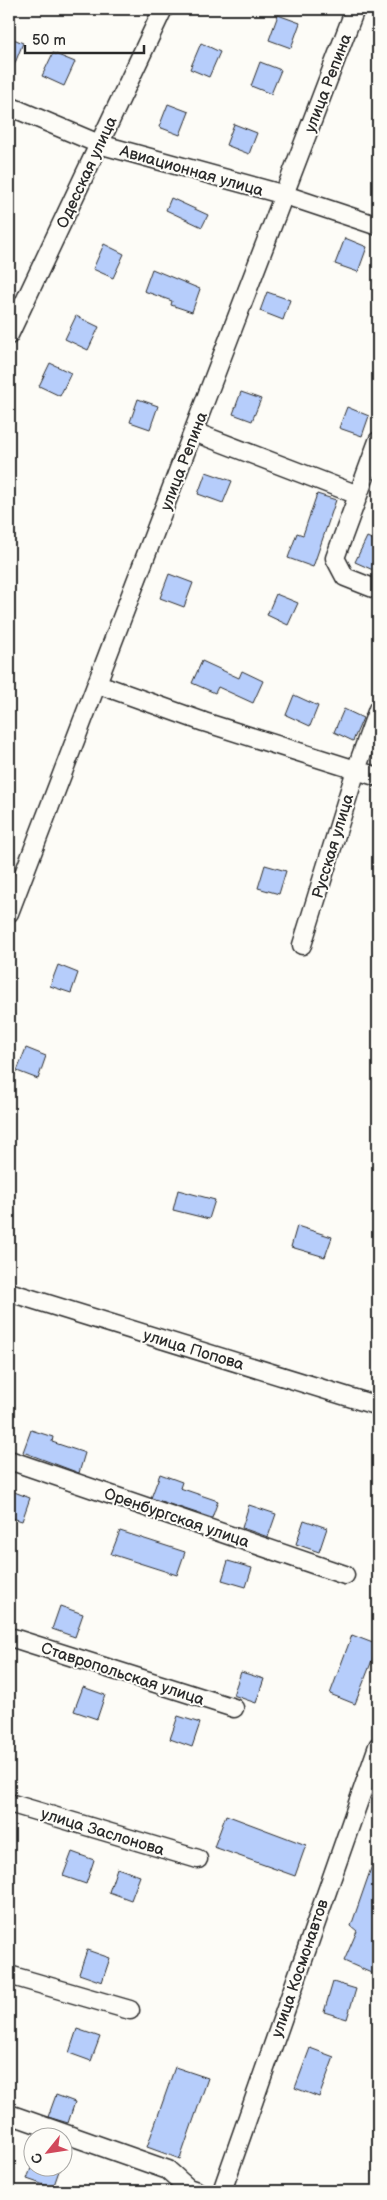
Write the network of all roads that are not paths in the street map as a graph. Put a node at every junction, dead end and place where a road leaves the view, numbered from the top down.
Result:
1 (163, 9) edge
2 (355, 9) edge
3 (9, 106) edge
4 (100, 144) junction
5 (285, 195) junction
6 (378, 226) edge
7 (9, 335) edge
8 (194, 432) junction
9 (378, 441) edge
10 (358, 495) junction
11 (378, 590) edge
12 (98, 684) junction
13 (378, 709) edge
14 (356, 770) junction
15 (378, 777) edge
16 (9, 913) edge
17 (302, 945) dead end
18 (9, 1292) edge
19 (378, 1406) edge
20 (9, 1460) edge
21 (345, 1575) dead end
22 (13, 1638) dead end
23 (234, 1708) dead end
24 (378, 1746) edge
25 (9, 1803) edge
26 (198, 1859) dead end
27 (9, 1975) edge
28 (130, 2010) dead end
29 (9, 2114) edge
30 (197, 2191) edge
31 (222, 2191) edge

1 - 4 street, Одесская улица
2 - 5 street, улица Репина
3 - 4 street, Авиационная улица
4 - 5 street, Авиационная улица
4 - 7 street, Одесская улица
5 - 6 street, Авиационная улица
5 - 8 street, улица Репина
8 - 10 street
8 - 12 street, улица Репина
9 - 10 street
10 - 11 street
12 - 14 street
12 - 16 street, улица Репина
13 - 14 street, Русская улица
14 - 15 street
14 - 17 street, Русская улица
18 - 19 street, улица Попова
20 - 21 street, Оренбургская улица
22 - 23 street, Ставропольская улица
24 - 31 street, улица Космонавтов
25 - 26 street, улица Заслонова
27 - 28 street
29 - 30 street

